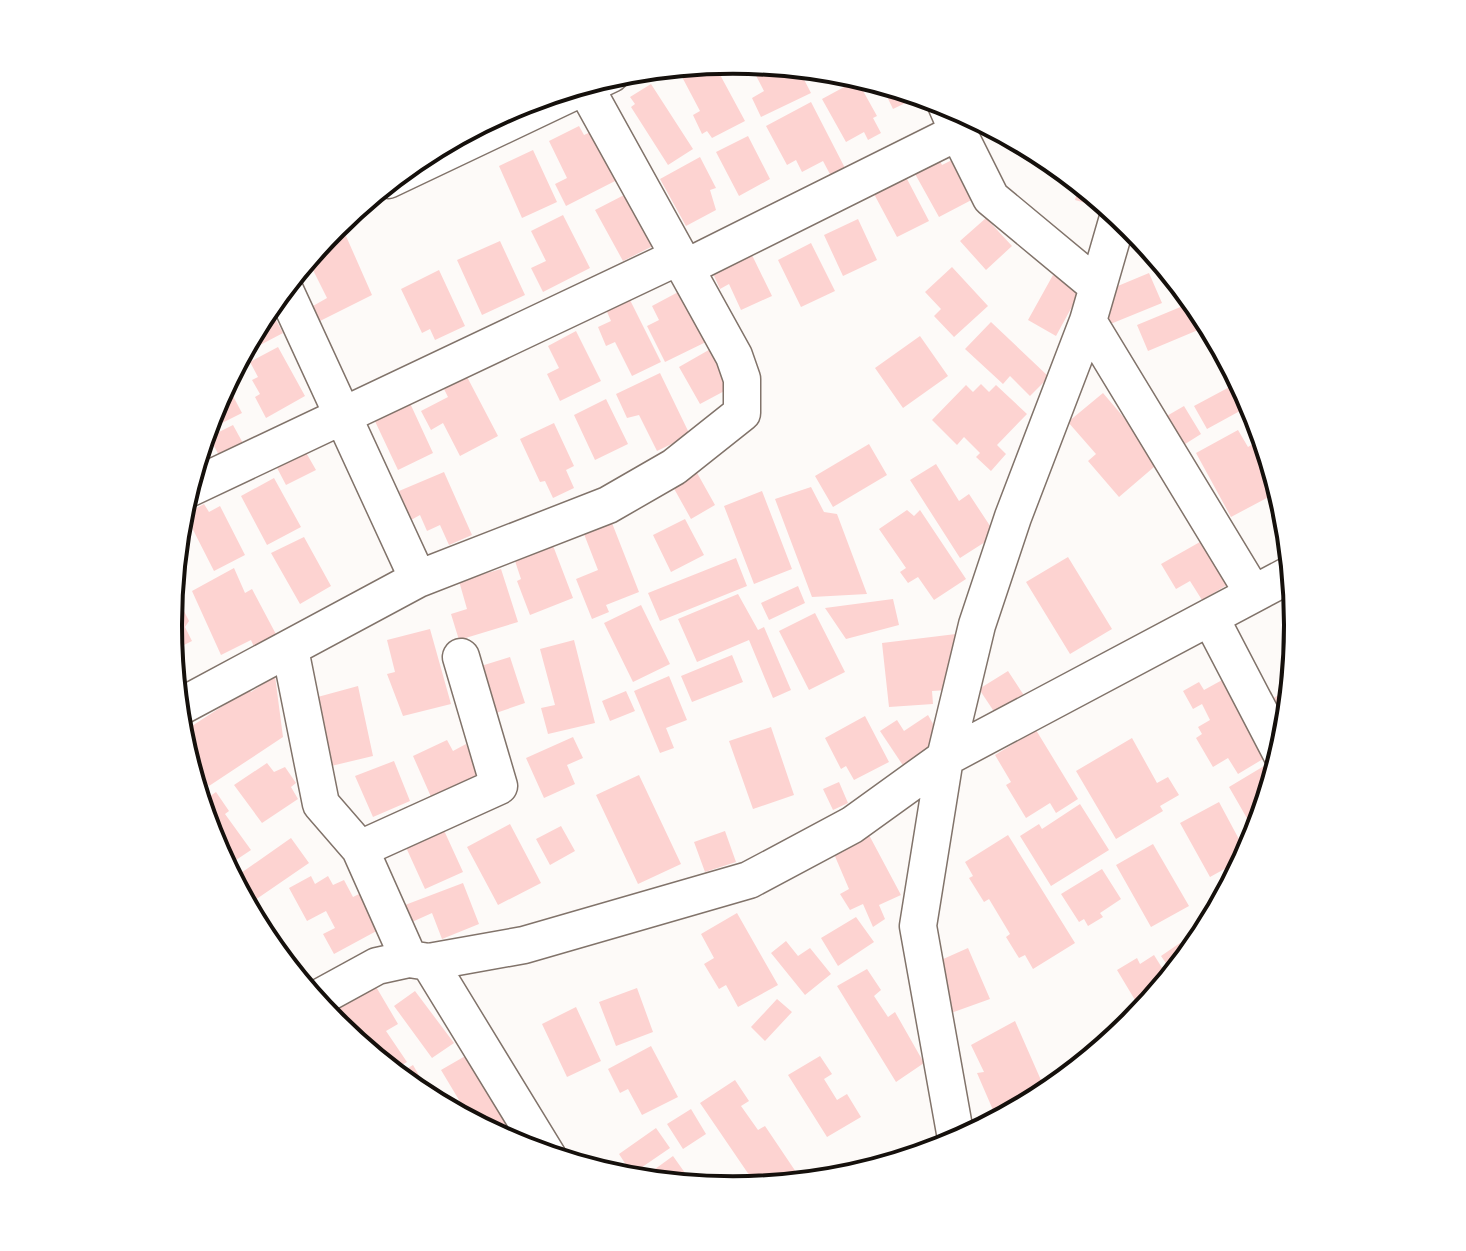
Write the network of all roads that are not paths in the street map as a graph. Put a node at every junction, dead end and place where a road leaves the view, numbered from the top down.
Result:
1 (598, 91) edge
2 (949, 118) edge
3 (952, 120) edge
4 (1115, 228) edge
5 (682, 263) junction
6 (1097, 286) junction
7 (289, 299) edge
8 (1088, 321) junction
9 (342, 416) junction
10 (200, 483) edge
11 (1282, 578) edge
12 (418, 579) junction
13 (1253, 593) junction
14 (1210, 617) junction
15 (290, 649) junction
16 (461, 657) dead end
17 (187, 703) edge
18 (1273, 738) edge
19 (945, 758) junction
20 (360, 849) junction
21 (419, 960) junction
22 (324, 995) edge
23 (955, 1130) edge
24 (537, 1141) edge

1 - 5 street
2 - 5 street
3 - 6 street
4 - 6 street
5 - 9 street
5 - 12 street
6 - 8 street
7 - 9 street
8 - 13 street
8 - 19 street
9 - 10 street
9 - 12 street
11 - 13 street
12 - 15 street
13 - 14 street
14 - 18 street
14 - 19 street
15 - 17 street
15 - 20 street
16 - 20 street
19 - 21 street
19 - 23 street
20 - 21 street
21 - 22 street
21 - 24 street

